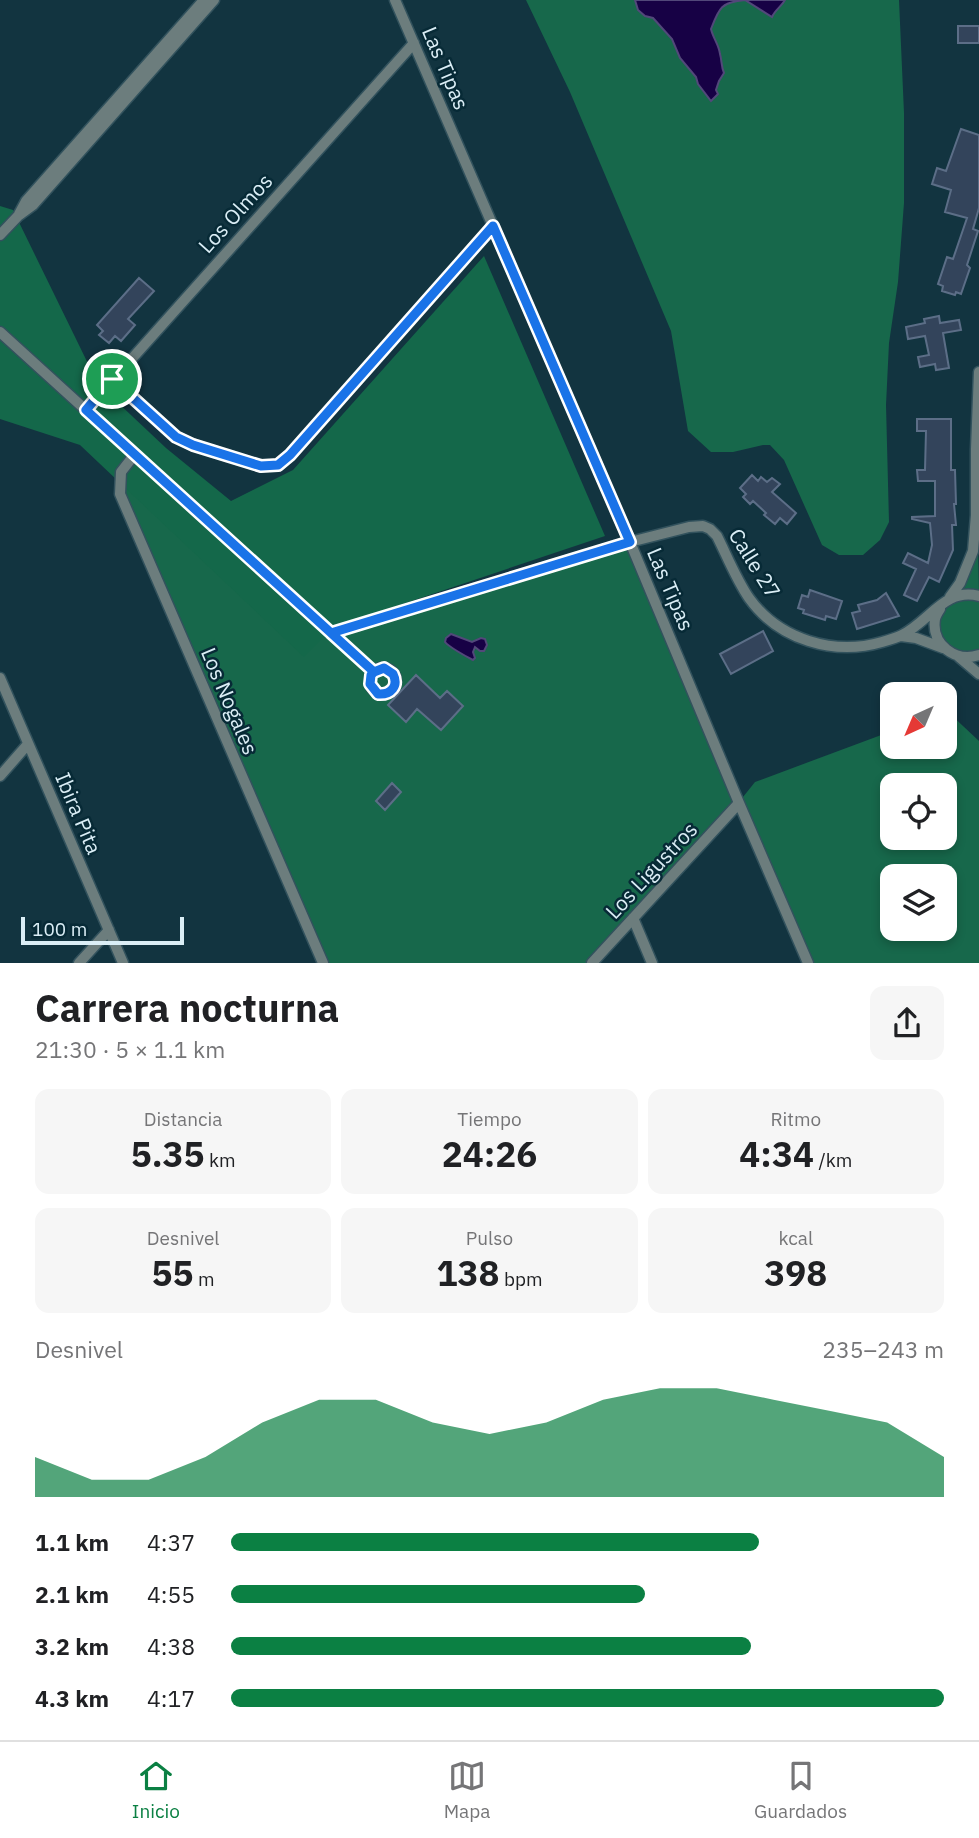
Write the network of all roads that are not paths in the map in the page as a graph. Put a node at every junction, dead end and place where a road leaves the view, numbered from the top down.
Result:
1 (204, 0) edge
2 (214, 0) edge
3 (395, 0) edge
4 (414, 43) junction
5 (18, 216) junction
6 (493, 226) junction
7 (0, 235) edge
8 (0, 332) edge
9 (979, 372) edge
10 (112, 379) junction
11 (86, 410) junction
12 (135, 454) junction
13 (976, 514) junction
14 (979, 526) edge
15 (630, 542) junction
16 (979, 596) edge
17 (945, 601) junction
18 (331, 633) junction
19 (901, 636) junction
20 (944, 648) junction
21 (979, 655) edge
22 (958, 657) junction
23 (374, 672) dead end
24 (979, 674) edge
25 (0, 678) edge
26 (28, 744) junction
27 (0, 776) edge
28 (739, 803) junction
29 (633, 918) junction
30 (109, 930) junction
31 (79, 963) edge
32 (123, 963) edge
33 (323, 963) edge
34 (592, 963) edge
35 (652, 963) edge
36 (808, 963) edge

1 - 5 street
2 - 5 street
3 - 4 street, Las Tipas
4 - 6 street, Las Tipas
4 - 10 street, Los Olmos
5 - 7 street
6 - 10 street
6 - 15 street, Las Tipas
8 - 11 street
9 - 13 street
10 - 11 street, Los Olmos
11 - 12 street
12 - 18 street
12 - 33 street, Los Nogales
13 - 14 street
13 - 17 street
15 - 18 street, Calle 27
15 - 19 street, Calle 27
15 - 28 street, Las Tipas
16 - 17 street
17 - 19 street, Calle 27
17 - 20 street
18 - 23 street
19 - 20 street
20 - 22 street
21 - 22 street
22 - 24 street
25 - 26 street, Ibira Pita
26 - 27 street
26 - 30 street, Ibira Pita
28 - 29 street, Los Ligustros
28 - 36 street, Las Tipas
29 - 34 street, Los Ligustros
29 - 35 street
30 - 31 street
30 - 32 street, Ibira Pita

